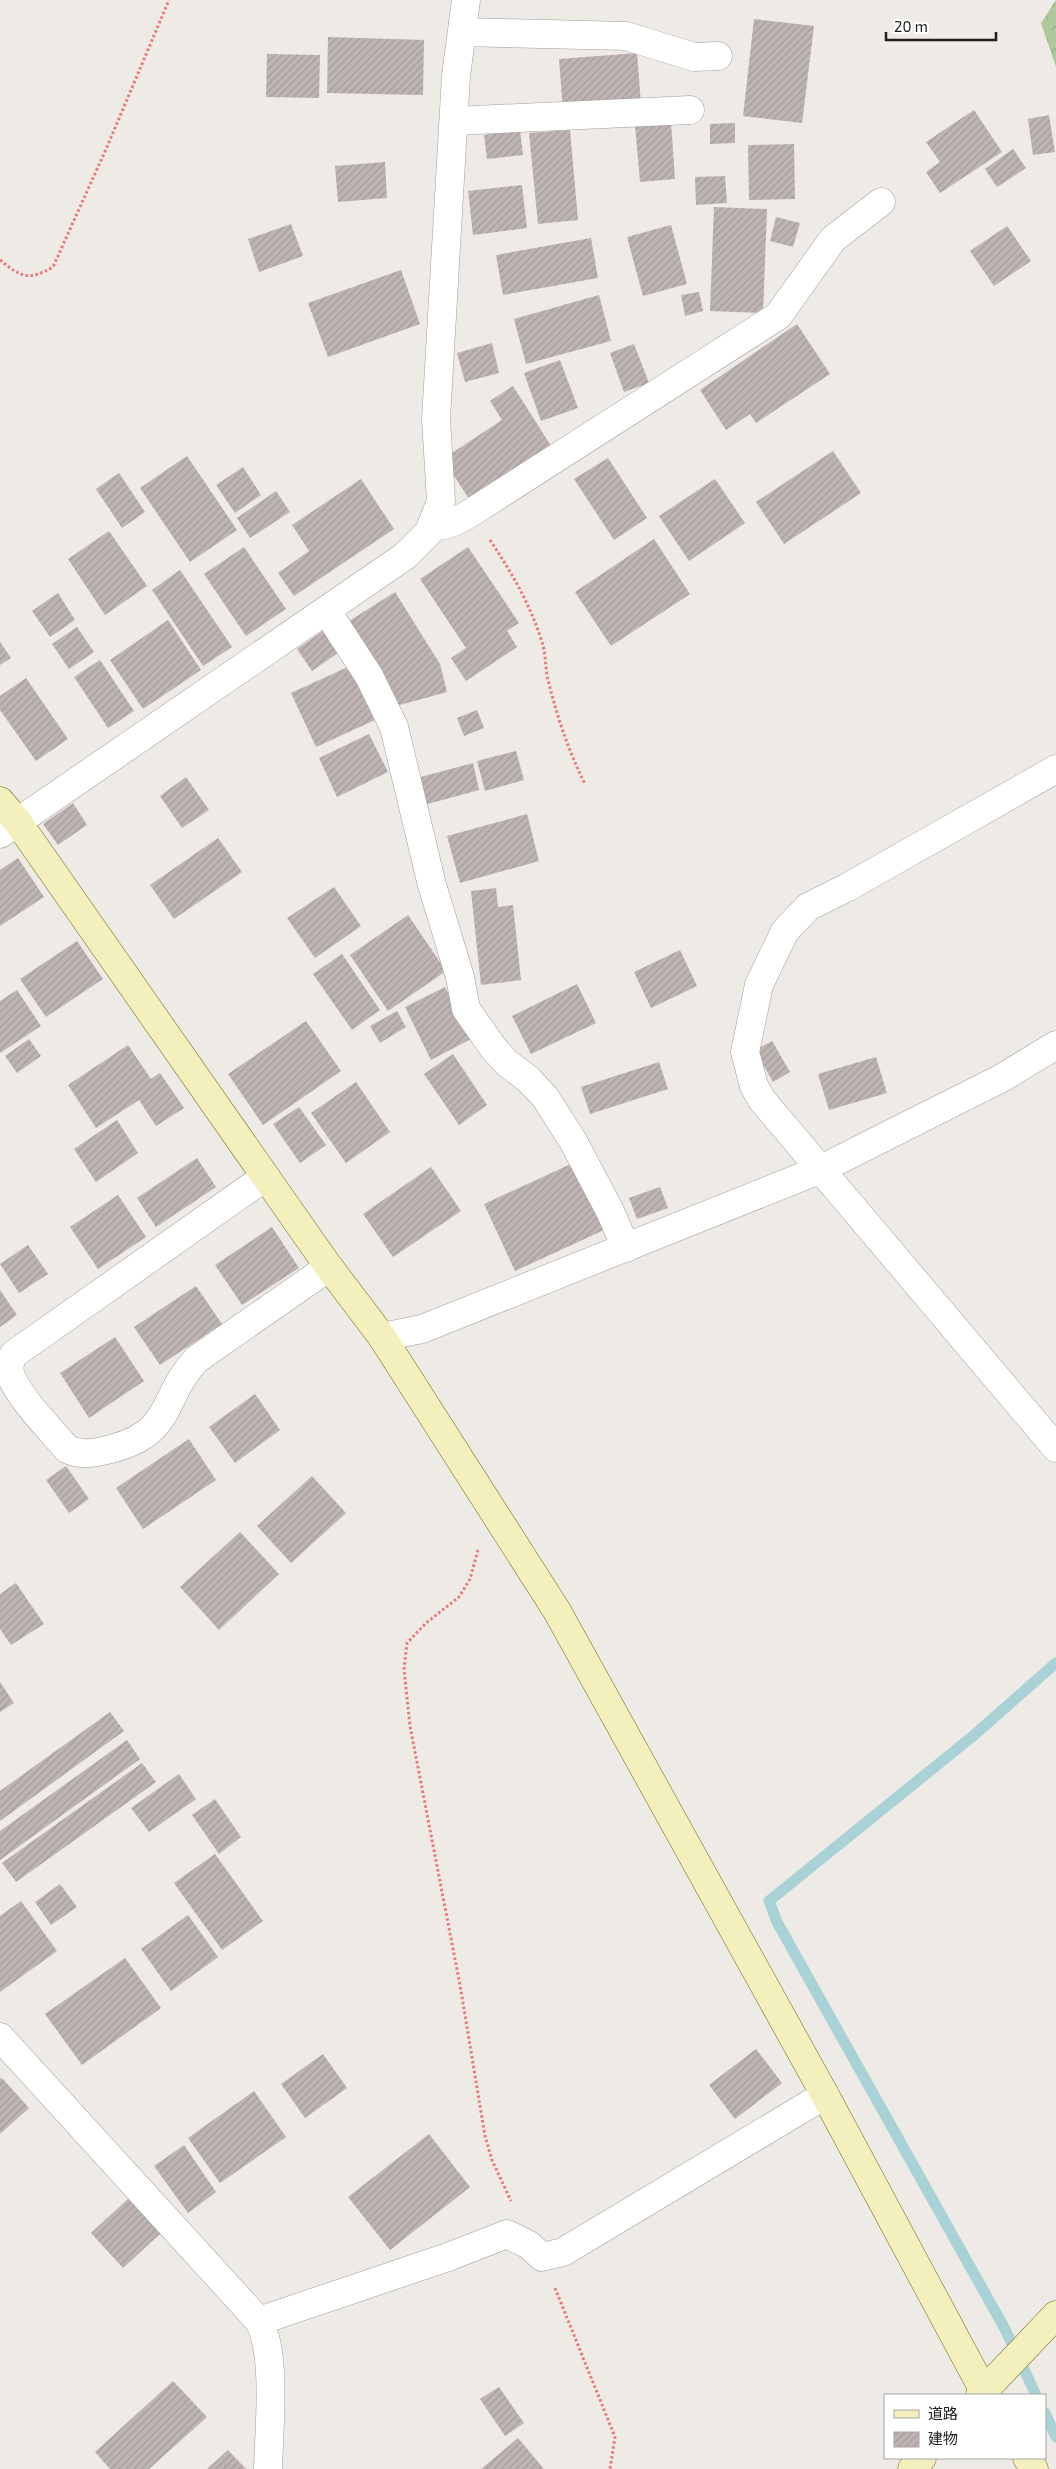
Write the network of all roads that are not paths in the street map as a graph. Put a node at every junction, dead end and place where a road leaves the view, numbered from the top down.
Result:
1 (466, 0) edge
2 (462, 32) junction
3 (718, 56) dead end
4 (690, 110) dead end
5 (454, 121) junction
6 (881, 202) dead end
7 (431, 526) junction
8 (326, 610) junction
9 (1056, 769) edge
10 (0, 801) edge
11 (9, 828) edge
12 (1056, 1045) edge
13 (819, 1170) junction
14 (265, 1177) junction
15 (626, 1248) junction
16 (329, 1267) junction
17 (382, 1337) junction
18 (1056, 1448) edge
19 (0, 2037) edge
20 (825, 2095) junction
21 (1056, 2315) edge
22 (259, 2320) junction
23 (984, 2394) edge
24 (921, 2459) edge
25 (268, 2469) edge
26 (912, 2469) edge

1 - 2 street
2 - 3 street
2 - 5 street
4 - 5 street
5 - 7 street
6 - 7 street
7 - 8 street
8 - 11 street
8 - 15 street
9 - 13 street
10 - 11 street
11 - 14 street
12 - 13 street
13 - 15 street
13 - 18 street
14 - 16 street
14 - 16 street
15 - 17 street
16 - 17 street
17 - 20 street
19 - 22 street
20 - 22 street
20 - 23 street
21 - 23 street
22 - 25 street
24 - 26 street

